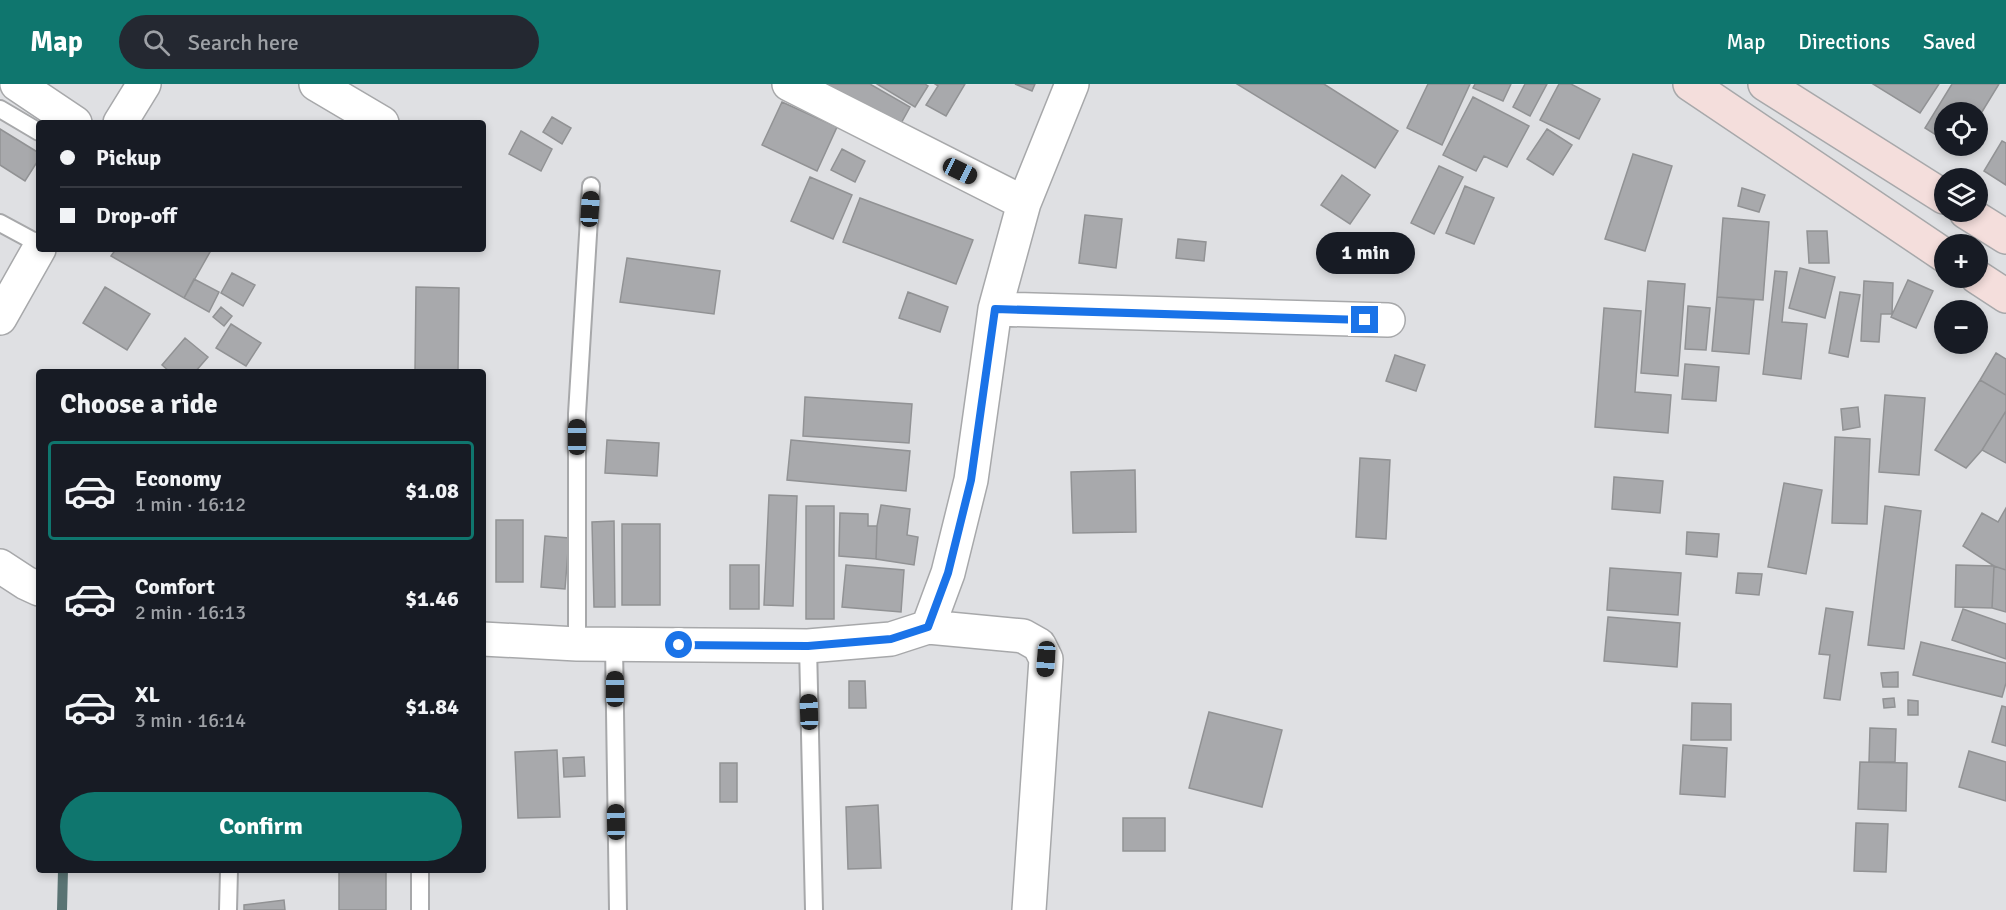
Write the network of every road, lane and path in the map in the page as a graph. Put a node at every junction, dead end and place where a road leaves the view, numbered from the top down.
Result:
1 (17, 84) edge
2 (144, 84) edge
3 (316, 84) edge
4 (789, 84) edge
5 (1072, 84) edge
6 (1690, 84) edge
7 (1765, 84) edge
8 (0, 109) edge
9 (71, 120) edge
10 (122, 120) edge
11 (377, 120) edge
12 (36, 130) edge
13 (591, 186) dead end
14 (1934, 191) edge
15 (1024, 203) junction
16 (1982, 222) edge
17 (0, 223) edge
18 (2006, 237) edge
19 (36, 242) edge
20 (1934, 248) edge
21 (37, 252) edge
22 (1988, 284) edge
23 (2006, 296) edge
24 (995, 309) junction
25 (0, 318) edge
26 (1388, 320) dead end
27 (0, 566) edge
28 (36, 588) edge
29 (928, 627) junction
30 (486, 639) edge
31 (577, 644) junction
32 (614, 645) junction
33 (808, 646) junction
34 (229, 873) edge
35 (420, 873) edge
36 (228, 910) edge
37 (420, 910) edge
38 (618, 910) edge
39 (814, 910) edge
40 (1029, 910) edge

1 - 9 street
2 - 10 street
3 - 11 street
4 - 15 street
5 - 15 street
6 - 20 main road
7 - 14 main road
8 - 12 lane
13 - 31 lane
15 - 24 street
16 - 18 main road
17 - 19 lane
21 - 25 street
22 - 23 main road
24 - 26 street
24 - 29 street
27 - 28 street
29 - 33 street
29 - 40 street
30 - 31 street
31 - 32 street
32 - 33 street
32 - 38 lane
33 - 39 lane
34 - 36 lane
35 - 37 lane

